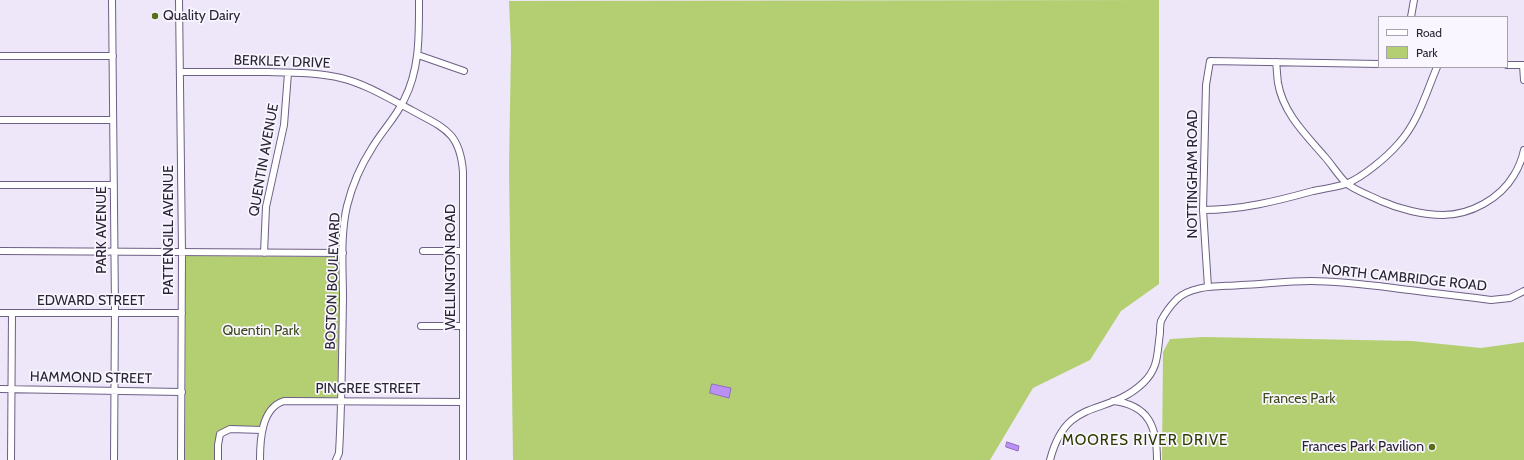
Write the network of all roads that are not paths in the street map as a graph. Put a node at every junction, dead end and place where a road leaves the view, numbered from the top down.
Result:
1 (112, 0) edge
2 (179, 0) edge
3 (419, 0) edge
4 (1414, 0) edge
5 (1411, 16) edge
6 (418, 55) junction
7 (0, 56) edge
8 (113, 56) junction
9 (1276, 62) junction
10 (1378, 64) edge
11 (1508, 65) edge
12 (1524, 65) edge
13 (1437, 68) edge
14 (464, 71) dead end
15 (180, 72) junction
16 (288, 72) junction
17 (1524, 80) edge
18 (402, 105) junction
19 (0, 120) edge
20 (113, 120) junction
21 (1524, 150) edge
22 (1346, 184) junction
23 (0, 185) edge
24 (114, 185) junction
25 (1203, 210) junction
26 (423, 250) dead end
27 (0, 251) edge
28 (114, 251) junction
29 (464, 251) junction
30 (182, 252) junction
31 (264, 252) junction
32 (343, 253) junction
33 (1208, 287) junction
34 (1524, 291) edge
35 (0, 313) edge
36 (12, 313) junction
37 (115, 313) junction
38 (182, 313) junction
39 (421, 326) dead end
40 (463, 326) junction
41 (0, 388) edge
42 (11, 389) junction
43 (114, 391) junction
44 (182, 392) junction
45 (342, 401) junction
46 (1111, 401) junction
47 (463, 402) junction
48 (262, 430) junction
49 (339, 453) junction
50 (11, 460) edge
51 (114, 460) edge
52 (181, 460) edge
53 (218, 460) edge
54 (260, 460) edge
55 (336, 460) edge
56 (340, 460) edge
57 (463, 460) edge
58 (1050, 460) edge
59 (1157, 460) edge

1 - 8 street, PARK AVENUE
2 - 15 street, PATTENGILL AVENUE
3 - 6 street, BOSTON BOULEVARD
4 - 5 street
6 - 14 street
6 - 18 street, BOSTON BOULEVARD
7 - 8 street
8 - 20 street, PARK AVENUE
9 - 10 street
9 - 22 street
9 - 25 street, NOTTINGHAM ROAD
11 - 12 street
12 - 17 street
13 - 22 street
15 - 16 street, BERKLEY DRIVE
15 - 30 street, PATTENGILL AVENUE
16 - 18 street, BERKLEY DRIVE
16 - 31 street, QUENTIN AVENUE
18 - 29 street, WELLINGTON ROAD
18 - 32 street, BOSTON BOULEVARD
19 - 20 street
20 - 24 street, PARK AVENUE
21 - 22 street
22 - 25 street
23 - 24 street
24 - 28 street, PARK AVENUE
25 - 33 street, NOTTINGHAM ROAD
26 - 29 street
27 - 28 street
28 - 30 street
28 - 37 street, PARK AVENUE
29 - 40 street, WELLINGTON ROAD
30 - 31 street
30 - 38 street, PATTENGILL AVENUE
31 - 32 street
32 - 45 street, BOSTON BOULEVARD
33 - 34 street, NORTH CAMBRIDGE ROAD
33 - 46 street, NORTH CAMBRIDGE ROAD
35 - 36 street, EDWARD STREET
36 - 37 street, EDWARD STREET
36 - 42 street
37 - 38 street, EDWARD STREET
37 - 43 street, PARK AVENUE
38 - 44 street, PATTENGILL AVENUE
39 - 40 street
40 - 47 street, WELLINGTON ROAD
41 - 42 street, HAMMOND STREET
42 - 43 street, HAMMOND STREET
42 - 50 street
43 - 44 street, HAMMOND STREET
43 - 51 street, PARK AVENUE
44 - 52 street, PATTENGILL AVENUE
45 - 47 street, PINGREE STREET
45 - 48 street, PINGREE STREET
45 - 49 street, BOSTON BOULEVARD
46 - 58 street, NORTH CAMBRIDGE ROAD
46 - 59 street
47 - 57 street, WELLINGTON ROAD
48 - 53 street
48 - 54 street
49 - 55 street, BOSTON BOULEVARD
49 - 56 street

